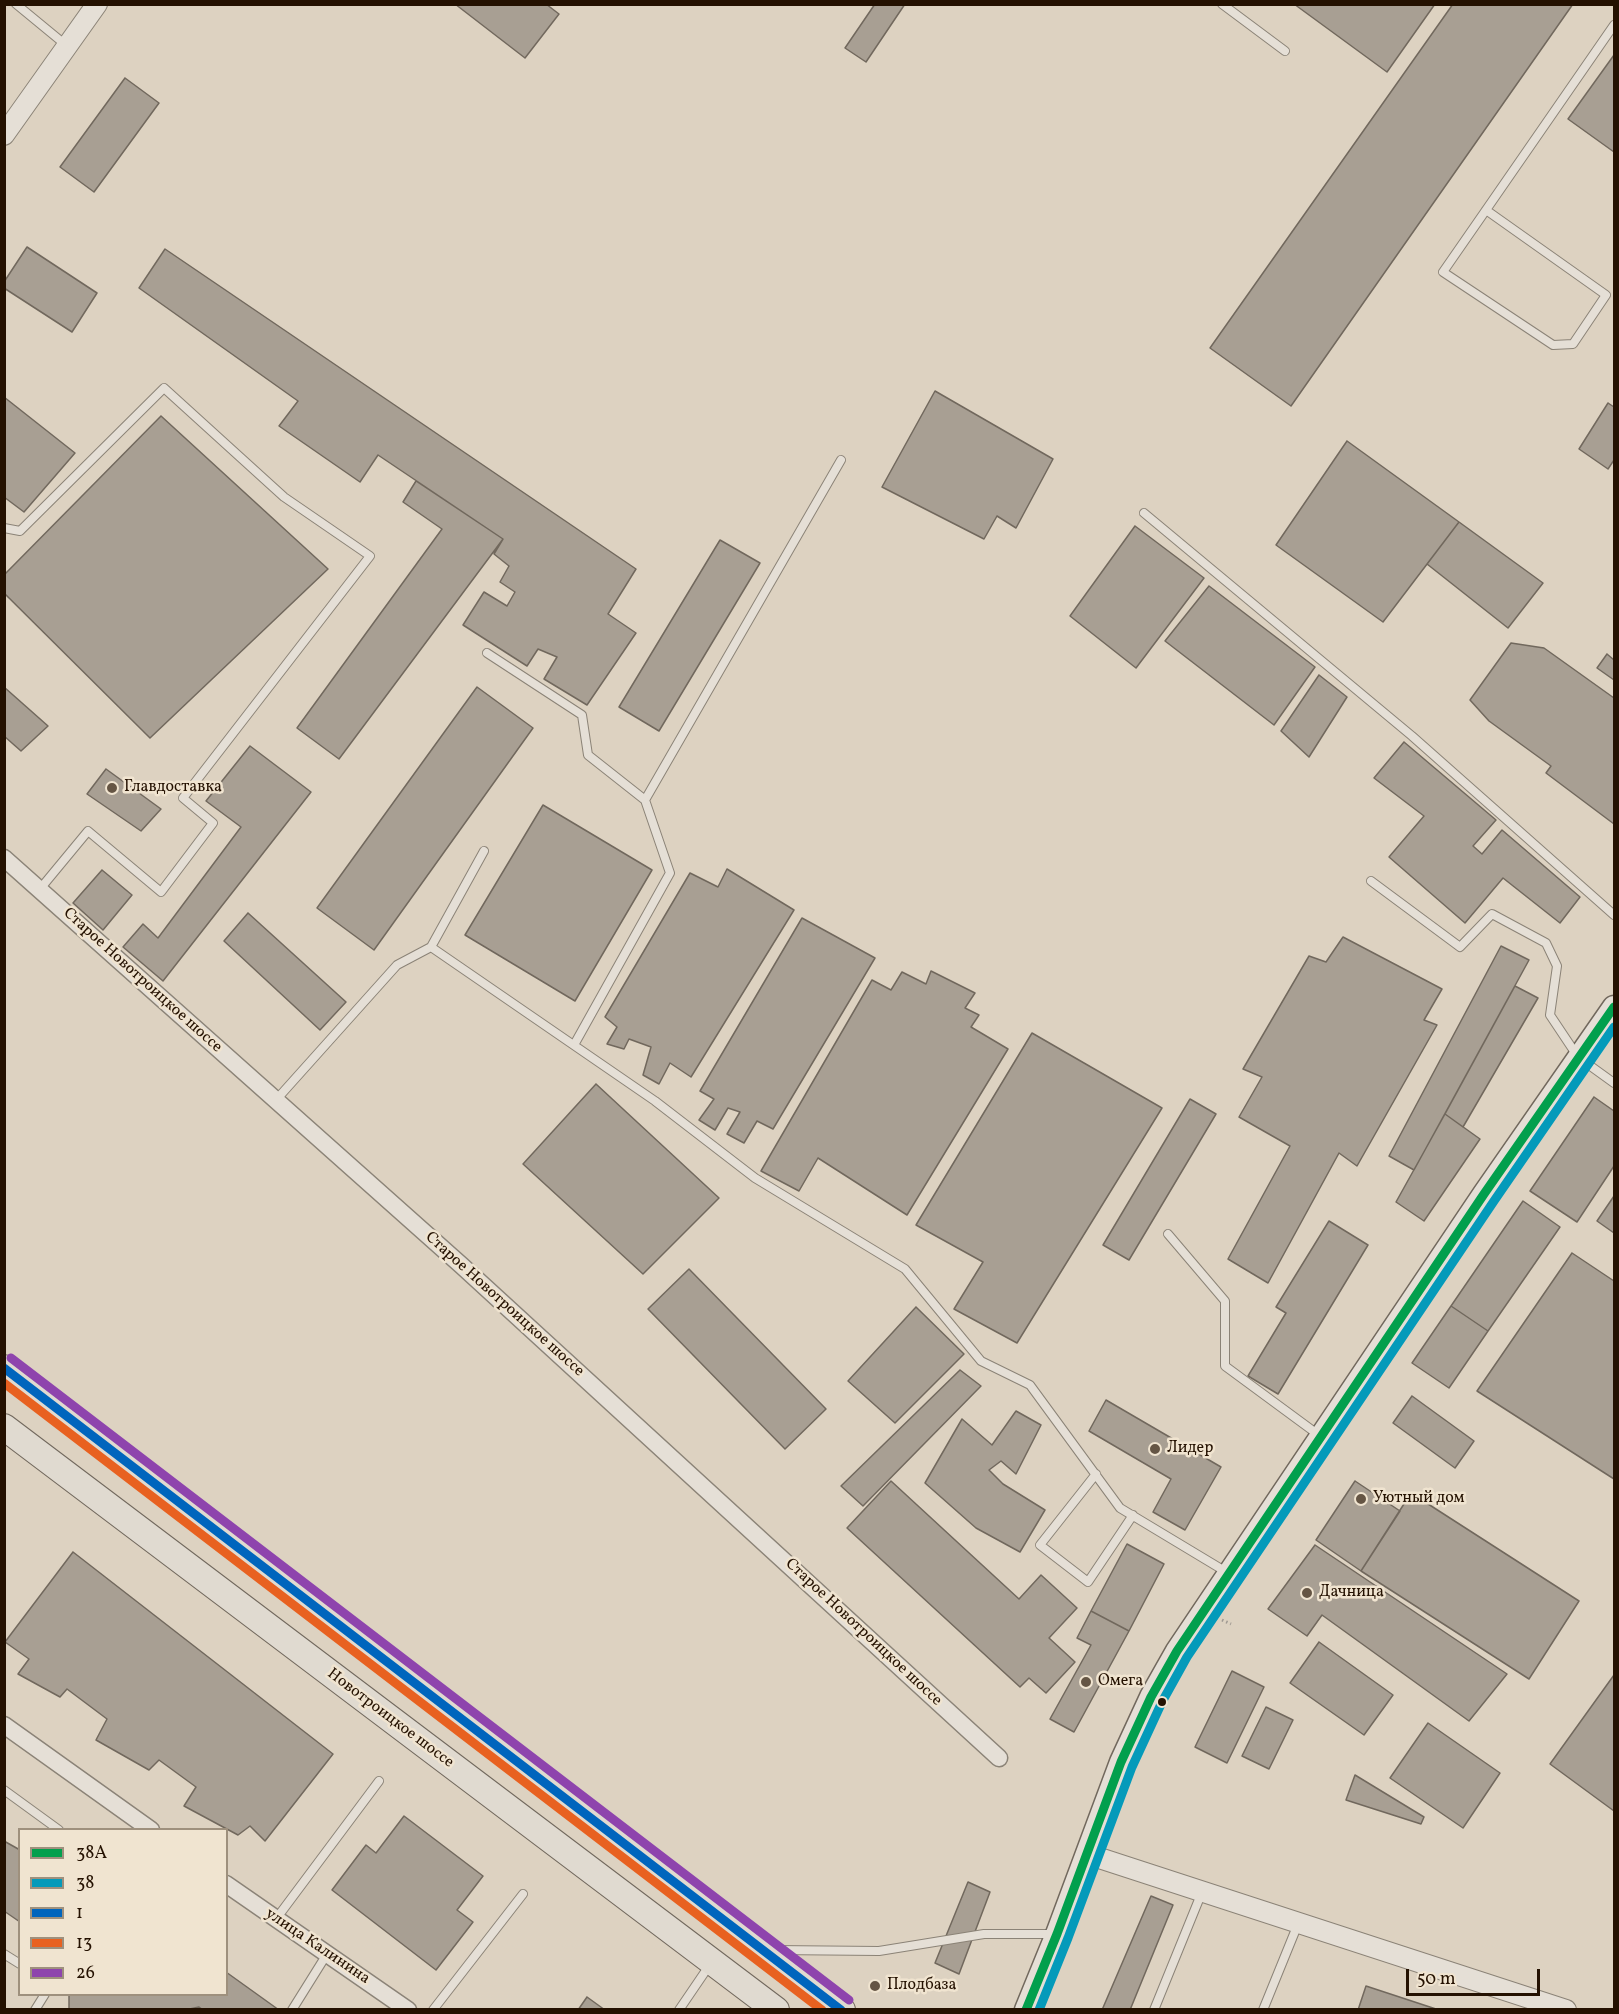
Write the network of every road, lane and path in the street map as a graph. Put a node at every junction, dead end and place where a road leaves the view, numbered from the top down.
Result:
1 (16, 4) edge
2 (97, 4) edge
3 (1222, 4) edge
4 (1614, 25) edge
5 (68, 46) junction
6 (1285, 51) dead end
7 (4, 135) edge
8 (1486, 210) junction
9 (841, 460) dead end
10 (1144, 513) dead end
11 (4, 528) edge
12 (487, 653) dead end
13 (645, 800) junction
14 (484, 851) dead end
15 (4, 858) edge
16 (1371, 881) dead end
17 (40, 889) junction
18 (1614, 915) edge
19 (431, 947) junction
20 (1614, 1007) edge
21 (574, 1045) junction
22 (1578, 1057) junction
23 (1614, 1083) edge
24 (276, 1100) junction
25 (1168, 1234) dead end
26 (4, 1368) edge
27 (4, 1427) edge
28 (1320, 1436) junction
29 (1096, 1474) junction
30 (1134, 1515) junction
31 (1228, 1573) junction
32 (4, 1725) edge
33 (999, 1758) dead end
34 (379, 1781) dead end
35 (4, 1790) edge
36 (56, 1828) edge
37 (148, 1828) edge
38 (1087, 1854) junction
39 (228, 1885) edge
40 (1202, 1892) junction
41 (524, 1894) dead end
42 (276, 1920) junction
43 (1299, 1922) junction
44 (1057, 1934) junction
45 (763, 1950) junction
46 (4, 1954) edge
47 (327, 1954) junction
48 (711, 1962) junction
49 (18, 1963) edge
50 (44, 1996) edge
51 (35, 2010) edge
52 (292, 2010) edge
53 (408, 2010) edge
54 (433, 2010) edge
55 (679, 2010) edge
56 (776, 2010) edge
57 (842, 2010) edge
58 (1026, 2010) edge
59 (1154, 2010) edge
60 (1263, 2010) edge
61 (1566, 2010) edge

1 - 5 lane
2 - 5 street
3 - 6 lane
4 - 8 lane
5 - 7 street
8 - 8 lane
9 - 13 lane
10 - 18 lane
11 - 17 lane
12 - 13 lane
13 - 21 lane
14 - 19 lane
15 - 17 street, Старое Новотроицкое шоссе
16 - 22 lane
17 - 24 street, Старое Новотроицкое шоссе
19 - 21 lane
19 - 24 lane
20 - 22 main road
21 - 29 lane
22 - 23 lane
22 - 28 main road
24 - 33 street, Старое Новотроицкое шоссе
25 - 28 lane
26 - 45 main road
27 - 48 main road, Новотроицкое шоссе
28 - 31 main road
29 - 30 lane
29 - 30 lane
30 - 31 lane
31 - 38 main road
32 - 37 street
34 - 42 lane
35 - 36 lane
38 - 40 street
38 - 44 main road
39 - 42 street, улица Калинина
40 - 43 street
40 - 59 lane
41 - 54 lane
42 - 47 street, улица Калинина
43 - 60 lane
43 - 61 street
44 - 45 lane
44 - 58 main road
45 - 57 main road
46 - 49 lane
47 - 52 lane
47 - 53 street, улица Калинина
48 - 55 lane
48 - 56 main road, Новотроицкое шоссе
50 - 51 lane

